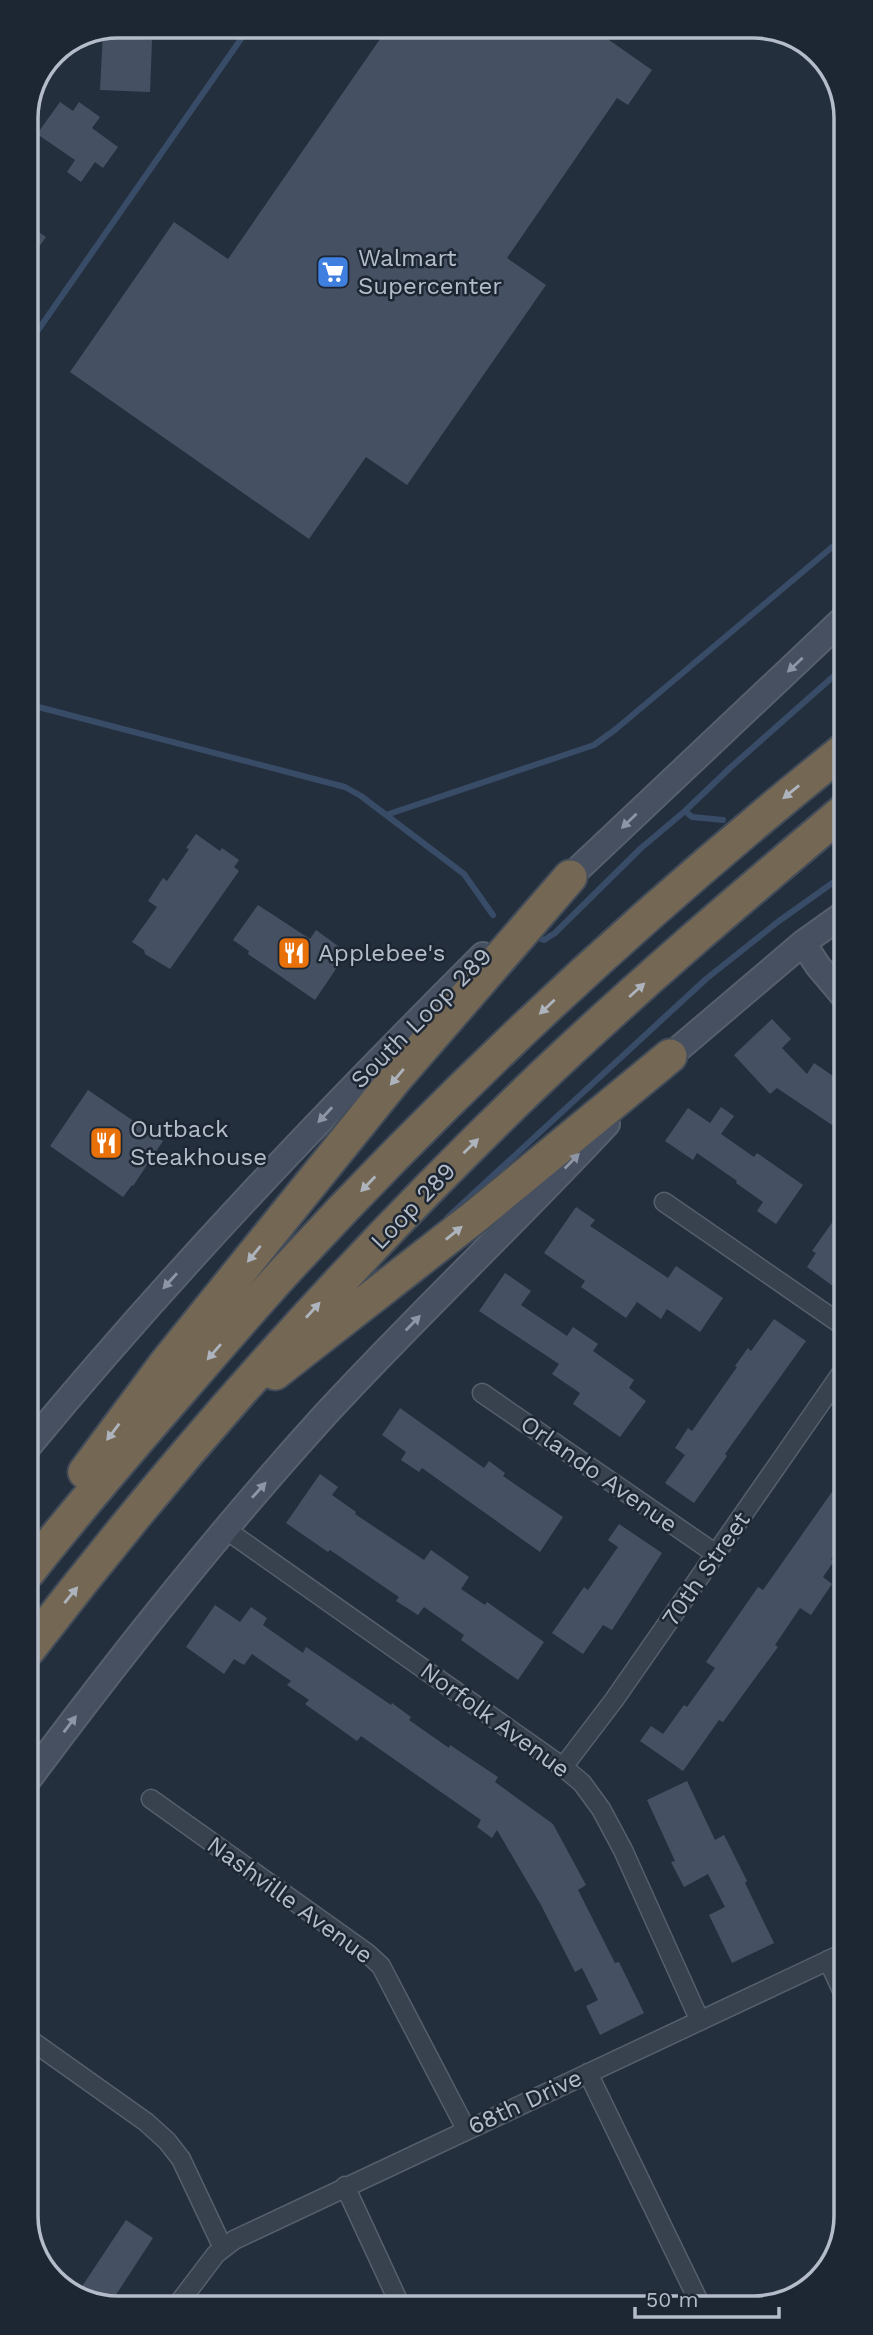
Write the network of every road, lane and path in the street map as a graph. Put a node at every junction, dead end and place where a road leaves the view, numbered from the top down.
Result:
1 (834, 627) edge
2 (834, 758) edge
3 (834, 819) edge
4 (570, 877) junction
5 (834, 921) edge
6 (803, 943) junction
7 (834, 985) edge
8 (670, 1056) junction
9 (664, 1202) dead end
10 (834, 1319) edge
11 (834, 1384) edge
12 (482, 1393) dead end
13 (225, 1409) junction
14 (39, 1434) edge
15 (225, 1529) junction
16 (39, 1547) edge
17 (716, 1554) junction
18 (39, 1559) edge
19 (39, 1636) edge
20 (39, 1766) edge
21 (563, 1767) junction
22 (151, 1800) dead end
23 (834, 1957) edge
24 (828, 1960) junction
25 (834, 1973) edge
26 (700, 2021) junction
27 (39, 2046) edge
28 (588, 2073) junction
29 (466, 2129) junction
30 (345, 2186) junction
31 (223, 2248) junction
32 (184, 2296) edge
33 (396, 2296) edge
34 (696, 2296) edge

1 -> 4 main road, South Loop 289
2 -> 18 highway, Loop 289
13 -> 3 highway, Loop 289
4 -> 14 main road, South Loop 289
4 -> 16 highway
5 - 6 main road
6 - 7 main road
6 - 8 main road
13 -> 8 highway
15 -> 8 main road
9 - 10 street
11 - 17 street, 70th Street
12 - 17 street, Orlando Avenue
19 -> 13 highway, Loop 289
20 -> 15 main road
15 - 21 street, Norfolk Avenue
17 - 21 street, 70th Street
21 - 26 street, Norfolk Avenue
22 - 29 street, Nashville Avenue
23 - 24 street, 68th Drive
24 - 25 street
24 - 26 street, 68th Drive
26 - 28 street, 68th Drive
27 - 31 street
28 - 29 street, 68th Drive
28 - 34 street
29 - 30 street, 68th Drive
30 - 31 street, 68th Drive
30 - 33 street
31 - 32 street

